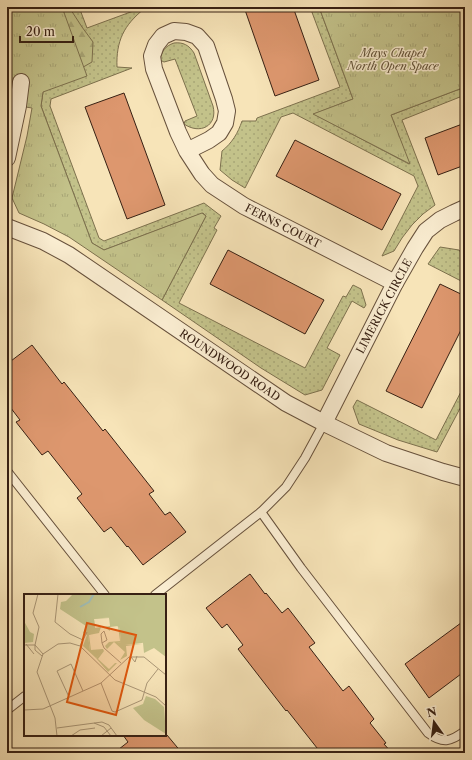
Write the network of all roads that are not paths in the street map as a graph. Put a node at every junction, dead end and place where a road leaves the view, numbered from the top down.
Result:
1 (21, 82) dead end
2 (187, 151) junction
3 (7, 158) edge
4 (465, 208) edge
5 (7, 227) edge
6 (395, 283) junction
7 (324, 424) junction
8 (7, 471) edge
9 (465, 478) edge
10 (261, 512) junction
11 (104, 594) edge
12 (156, 594) edge
13 (24, 697) edge
14 (7, 710) edge
15 (465, 731) edge

1 - 3 street
2 - 2 street, FERNS COURT
2 - 6 street, FERNS COURT
4 - 6 street, LIMERICK CIRCLE
5 - 7 street, ROUNDWOOD ROAD
6 - 7 street, LIMERICK CIRCLE
7 - 9 street, ROUNDWOOD ROAD
7 - 10 lane
8 - 11 lane
10 - 12 lane
10 - 15 lane
13 - 14 lane

